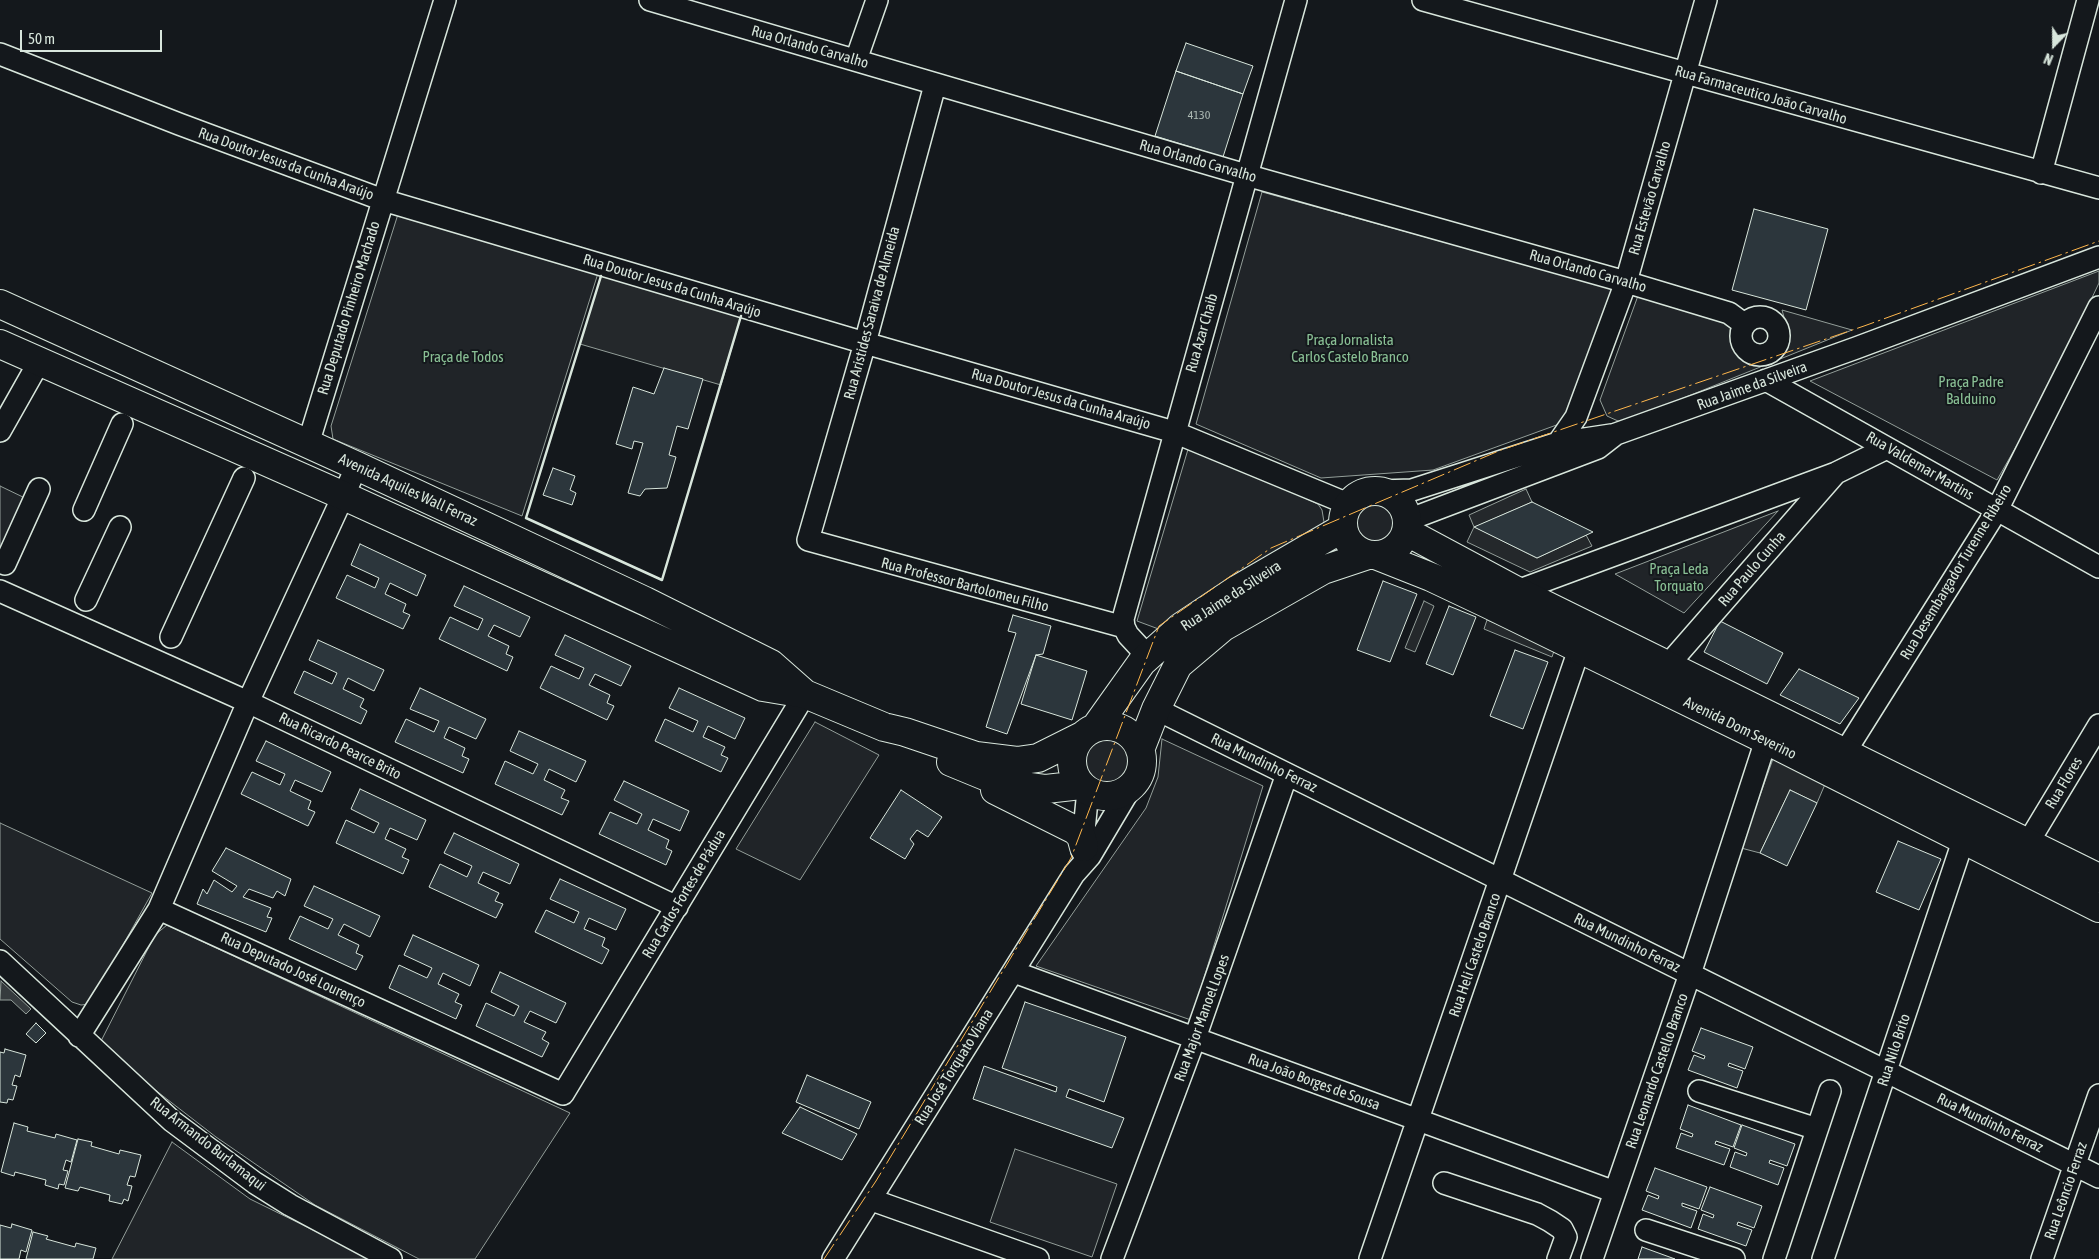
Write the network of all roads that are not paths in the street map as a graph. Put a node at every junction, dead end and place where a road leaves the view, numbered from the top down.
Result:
1 (445, 0) edge
2 (650, 0) edge
3 (877, 0) edge
4 (1296, 0) edge
5 (1424, 0) edge
6 (1706, 0) edge
7 (2088, 0) edge
8 (0, 54) edge
9 (856, 60) junction
10 (1685, 74) junction
11 (935, 85) junction
12 (2041, 173) junction
13 (1246, 175) junction
14 (2099, 188) edge
15 (383, 200) junction
16 (2098, 258) edge
17 (1626, 282) junction
18 (0, 304) edge
19 (2099, 307) edge
20 (1744, 324) dead end
21 (0, 344) edge
22 (865, 344) junction
23 (39, 362) junction
24 (1766, 380) junction
25 (1584, 394) junction
26 (122, 424) dead end
27 (0, 431) edge
28 (1174, 432) junction
29 (1616, 434) junction
30 (1558, 443) junction
31 (308, 444) junction
32 (1887, 448) junction
33 (357, 466) junction
34 (1836, 473) junction
35 (244, 478) dead end
36 (39, 489) dead end
37 (1379, 491) junction
38 (344, 496) junction
39 (84, 510) dead end
40 (1996, 510) junction
41 (1346, 516) junction
42 (1407, 526) junction
43 (120, 527) dead end
44 (808, 540) joint
45 (1373, 555) junction
46 (5, 564) dead end
47 (2099, 567) edge
48 (0, 591) edge
49 (1517, 591) junction
50 (86, 600) dead end
51 (1124, 627) junction
52 (171, 636) dead end
53 (1583, 638) junction
54 (1142, 662) junction
55 (1668, 665) junction
56 (805, 694) junction
57 (248, 702) junction
58 (1156, 709) junction
59 (2099, 725) edge
60 (884, 727) junction
61 (1089, 732) junction
62 (1766, 740) junction
63 (1140, 750) junction
64 (1845, 752) junction
65 (947, 760) junction
66 (1286, 774) junction
67 (1134, 782) junction
68 (1084, 787) junction
69 (1972, 814) junction
70 (1964, 840) junction
71 (2029, 841) junction
72 (1084, 846) junction
73 (1074, 874) junction
74 (2099, 878) edge
75 (1500, 880) junction
76 (677, 907) junction
77 (2099, 908) edge
78 (159, 909) junction
79 (0, 961) edge
80 (1014, 972) junction
81 (1690, 974) junction
82 (79, 1036) junction
83 (1196, 1038) junction
84 (1887, 1071) junction
85 (1699, 1091) dead end
86 (1830, 1091) dead end
87 (563, 1094) joint
88 (2099, 1095) edge
89 (1418, 1121) junction
90 (1817, 1129) junction
91 (2076, 1165) junction
92 (2099, 1177) edge
93 (1444, 1184) dead end
94 (1615, 1192) junction
95 (872, 1200) junction
96 (1646, 1230) dead end
97 (391, 1259) edge
98 (833, 1259) edge
99 (1038, 1259) edge
100 (1112, 1259) edge
101 (1370, 1259) edge
102 (1558, 1259) edge
103 (1592, 1259) edge
104 (1734, 1259) edge
105 (1774, 1259) edge
106 (1823, 1259) edge
107 (2042, 1259) edge

1 - 15 street, Rua Deputado Pinheiro Machado
2 - 9 street, Rua Orlando Carvalho
3 - 9 street
4 - 13 street, Rua Azar Chaib
5 - 10 street, Rua Farmaceutico João Carvalho
6 - 10 street, Rua Estevão Carvalho
7 - 12 street
8 - 15 street, Rua Doutor Jesus da Cunha Araújo
9 - 11 street, Rua Orlando Carvalho
10 - 12 street, Rua Farmaceutico João Carvalho
10 - 17 street, Rua Estevão Carvalho
11 - 13 street, Rua Orlando Carvalho
11 - 22 street, Rua Aristides Saraiva de Almeida
12 - 14 street, Rua Farmaceutico João Carvalho
13 - 17 street, Rua Orlando Carvalho
13 - 28 street, Rua Azar Chaib
15 - 22 street, Rua Doutor Jesus da Cunha Araújo
15 - 31 street, Rua Deputado Pinheiro Machado
16 - 24 street, Rua Jaime da Silveira
17 - 20 street, Rua Orlando Carvalho
17 - 25 street, Rua Estevão Carvalho
18 - 31 main road, Avenida Aquiles Wall Ferraz
19 - 40 street, Rua Desembargador Turenne Ribeiro
21 - 23 main road, Avenida Aquiles Wall Ferraz
22 - 28 street, Rua Doutor Jesus da Cunha Araújo
22 - 44 street, Rua Aristides Saraiva de Almeida
23 - 27 street
23 - 38 main road, Avenida Aquiles Wall Ferraz
24 - 29 street, Rua Jaime da Silveira
24 - 32 street, Rua Valdemar Martins
25 - 29 street
25 - 30 street, Rua Estevão Carvalho
26 - 39 street
28 - 41 street, Rua Doutor Jesus da Cunha Araújo
28 - 51 street, Rua Azar Chaib
29 - 30 street
29 - 42 street, Rua Jaime da Silveira
30 - 37 street
31 - 33 main road, Avenida Aquiles Wall Ferraz
32 - 34 street
32 - 40 street, Rua Valdemar Martins
33 - 38 street
33 - 56 main road, Avenida Aquiles Wall Ferraz
34 - 49 street
34 - 55 street, Rua Paulo Cunha
35 - 52 street
36 - 46 street
37 - 41 main road
37 - 42 main road
38 - 56 main road, Avenida Aquiles Wall Ferraz
38 - 57 street
40 - 47 street, Rua Valdemar Martins
40 - 64 street, Rua Desembargador Turenne Ribeiro
41 - 45 main road
41 - 54 main road, Rua Jaime da Silveira
42 - 45 main road
42 - 49 main road, Avenida Dom Severino
43 - 50 street
44 - 51 street, Rua Professor Bartolomeu Filho
45 - 53 main road, Avenida Dom Severino
45 - 58 main road, Rua Jaime da Silveira
48 - 57 street, Rua Ricardo Pearce Brito
49 - 53 main road, Avenida Dom Severino
51 - 54 street
53 - 55 main road, Avenida Dom Severino
53 - 62 main road, Avenida Dom Severino
53 - 75 street, Rua Heli Castelo Branco
54 - 61 main road, Rua Jaime da Silveira
55 - 64 main road, Avenida Dom Severino
56 - 60 main road, Avenida Aquiles Wall Ferraz
56 - 76 street, Rua Carlos Fortes de Pádua
57 - 76 street, Rua Ricardo Pearce Brito
57 - 78 street
58 - 63 main road, Rua Jaime da Silveira
58 - 66 street, Rua Mundinho Ferraz
59 - 71 street, Rua Flores
60 - 61 main road, Avenida Aquiles Wall Ferraz
60 - 65 main road, Avenida Aquiles Wall Ferraz
61 - 63 main road
61 - 68 main road
62 - 70 main road, Avenida Dom Severino
62 - 81 street, Rua Leonardo Castello Branco
63 - 67 main road
64 - 69 main road, Avenida Dom Severino
65 - 68 main road, Avenida Aquiles Wall Ferraz
65 - 72 main road
66 - 75 street, Rua Mundinho Ferraz
66 - 83 street, Rua Major Manoel Lopes
67 - 68 main road
67 - 73 street, Rua José Torquato Viana
68 - 72 street, Rua José Torquato Viana
69 - 70 street, Rua Nilo Brito
69 - 71 main road, Avenida Dom Severino
70 - 77 main road, Avenida Dom Severino
70 - 84 street, Rua Nilo Brito
71 - 74 main road, Avenida Dom Severino
72 - 73 street, Rua José Torquato Viana
73 - 80 street, Rua José Torquato Viana
75 - 81 street, Rua Mundinho Ferraz
75 - 89 street, Rua Heli Castelo Branco
76 - 87 street, Rua Carlos Fortes de Pádua
78 - 82 street
78 - 87 street, Rua Deputado José Lourenço
79 - 82 street, Rua Armando Burlamaqui
80 - 83 street, Rua João Borges de Sousa
80 - 95 street, Rua José Torquato Viana
81 - 84 street, Rua Mundinho Ferraz
81 - 94 street, Rua Leonardo Castello Branco
82 - 97 street, Rua Armando Burlamaqui
83 - 89 street, Rua João Borges de Sousa
83 - 100 street, Rua Major Manoel Lopes
84 - 91 street, Rua Mundinho Ferraz
84 - 106 street, Rua Nilo Brito
85 - 90 street
86 - 90 street
88 - 91 street, Rua Leôncio Ferraz
89 - 94 street, Rua João Borges de Sousa
89 - 101 street, Rua Heli Castelo Branco
90 - 105 street
91 - 92 street, Rua Mundinho Ferraz
91 - 107 street, Rua Leôncio Ferraz
93 - 102 street
94 - 103 street, Rua Leonardo Castello Branco
95 - 98 street, Rua José Torquato Viana
95 - 99 street
96 - 104 street

